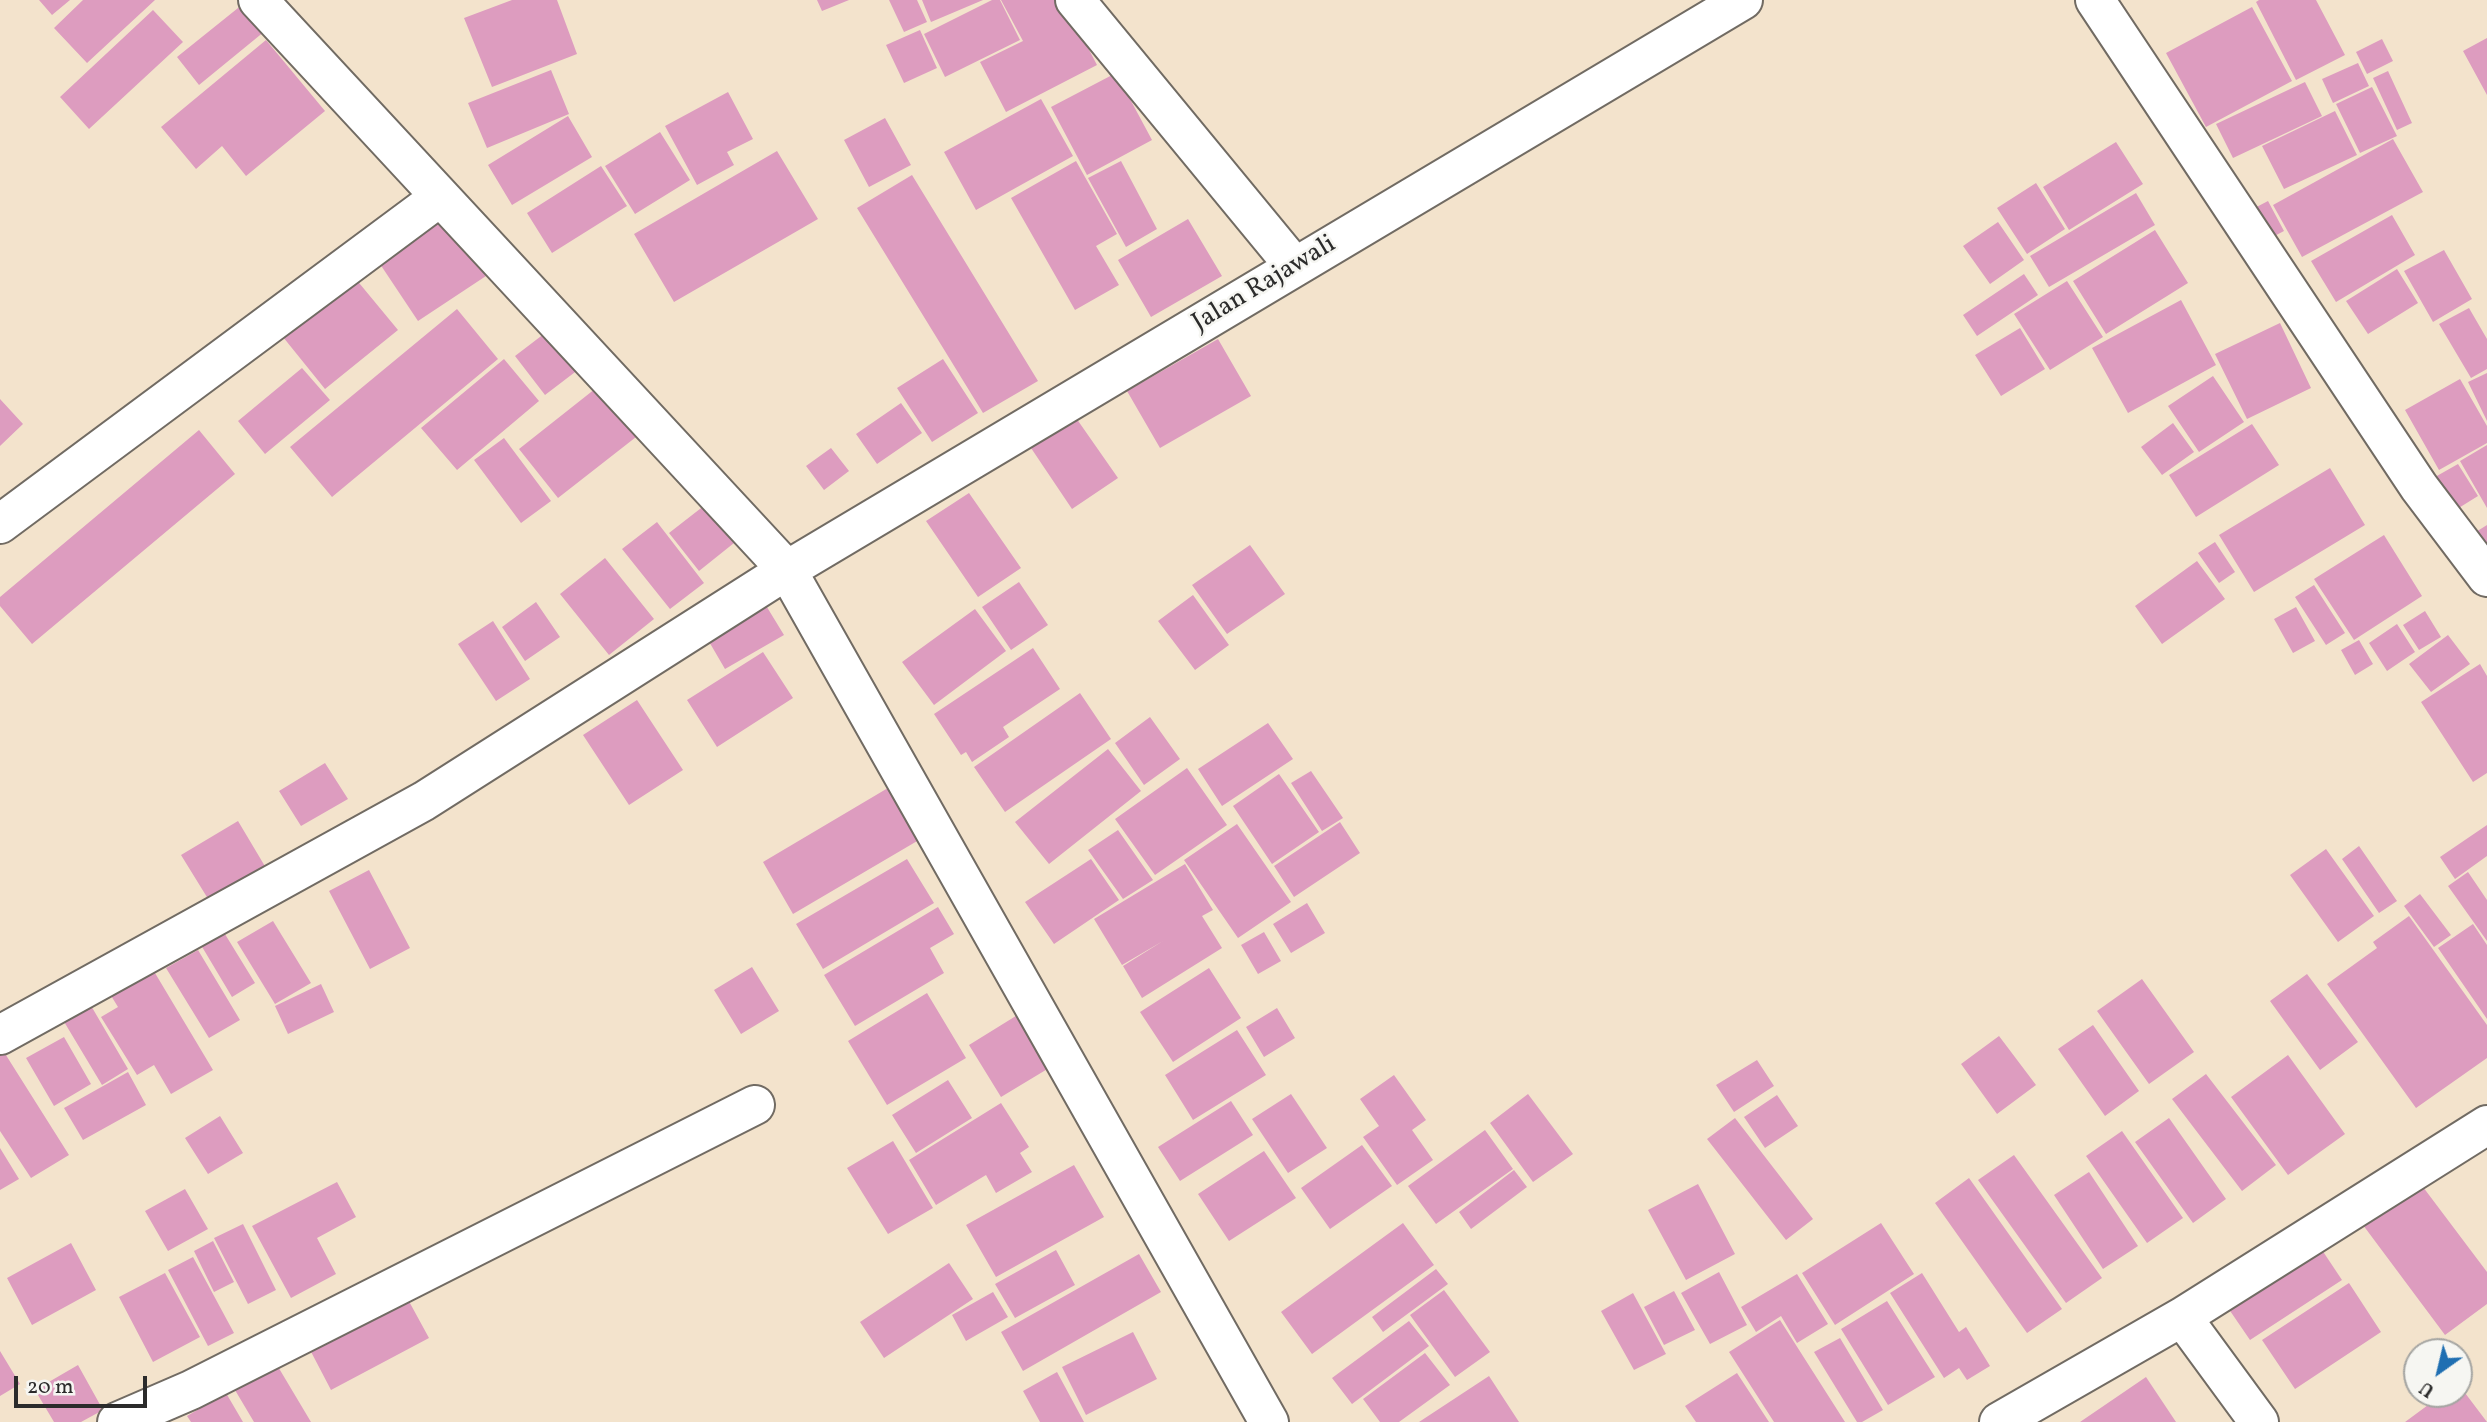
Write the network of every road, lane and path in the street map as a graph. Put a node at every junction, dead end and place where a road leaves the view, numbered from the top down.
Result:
1 (258, 0) edge
2 (1075, 0) edge
3 (1743, 0) edge
4 (2095, 0) edge
5 (440, 197) junction
6 (1295, 267) junction
7 (0, 524) edge
8 (787, 570) junction
9 (2487, 577) edge
10 (0, 1035) edge
11 (755, 1105) dead end
12 (2487, 1125) edge
13 (2182, 1317) junction
14 (117, 1422) edge
15 (1269, 1422) edge
16 (1998, 1422) edge
17 (2259, 1422) edge

1 - 5 street
2 - 6 street
3 - 6 street, Jalan Rajawali
4 - 9 street
5 - 7 street
5 - 8 street
6 - 8 street, Jalan Rajawali
8 - 10 street, Jalan Rajawali
8 - 15 street
11 - 14 street
12 - 13 street
13 - 16 street
13 - 17 street

